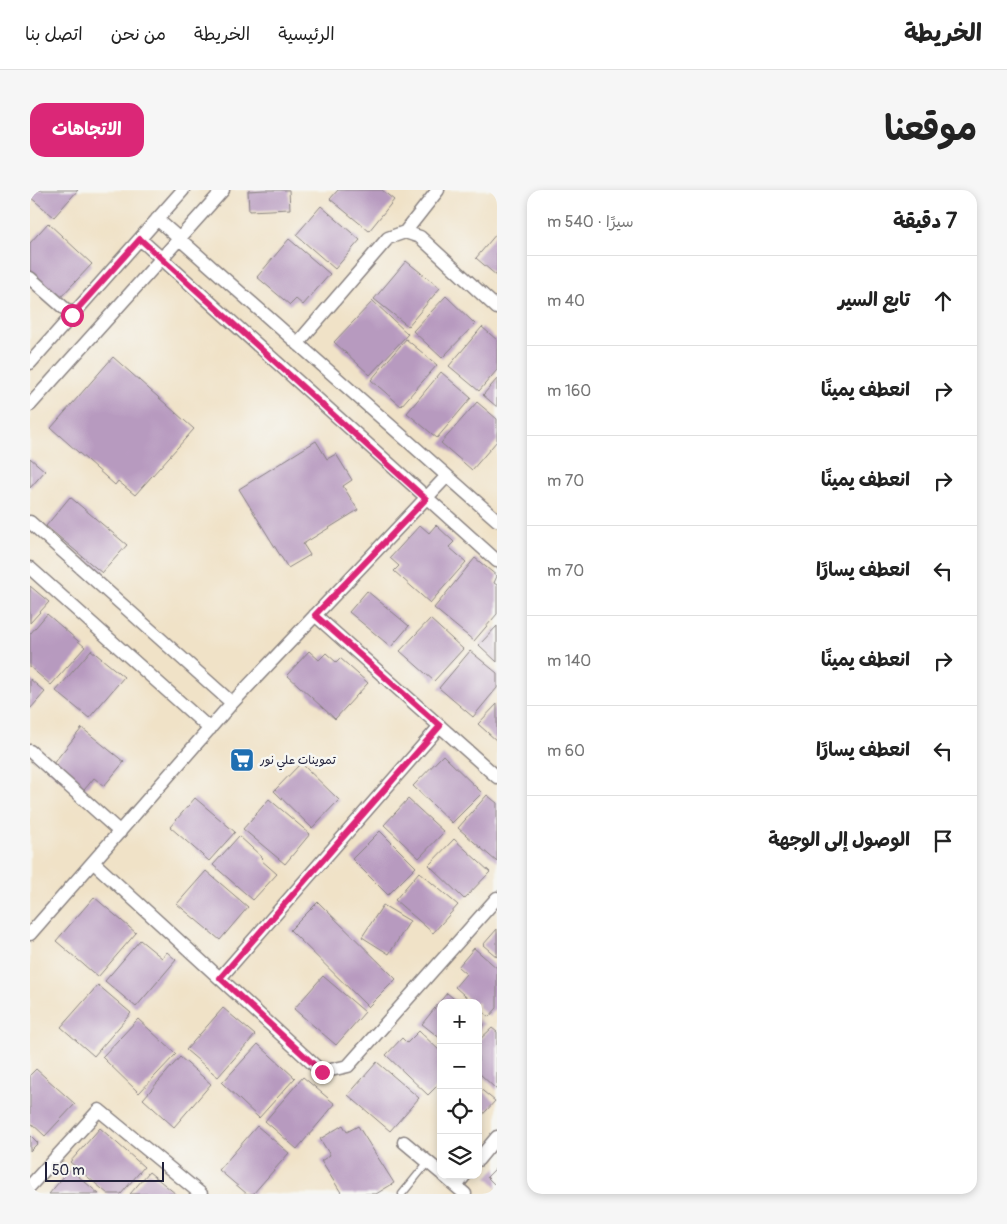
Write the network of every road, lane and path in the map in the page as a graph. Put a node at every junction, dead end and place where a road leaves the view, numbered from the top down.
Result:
1 (183, 190) edge
2 (223, 190) edge
3 (438, 190) edge
4 (157, 219) junction
5 (405, 232) junction
6 (140, 239) junction
7 (179, 239) junction
8 (161, 259) junction
9 (30, 278) edge
10 (497, 308) edge
11 (72, 315) junction
12 (297, 344) junction
13 (30, 363) edge
14 (30, 406) edge
15 (447, 476) junction
16 (426, 499) junction
17 (497, 520) edge
18 (30, 522) edge
19 (497, 561) edge
20 (30, 568) edge
21 (315, 615) junction
22 (232, 703) junction
23 (440, 726) junction
24 (210, 730) junction
25 (30, 751) edge
26 (497, 777) edge
27 (120, 832) junction
28 (93, 862) junction
29 (497, 898) edge
30 (30, 934) edge
31 (220, 978) junction
32 (497, 1137) edge
33 (404, 1142) dead end
34 (482, 1155) edge
35 (428, 1162) junction
36 (437, 1170) edge
37 (448, 1179) edge
38 (30, 1186) edge
39 (461, 1190) edge
40 (201, 1194) edge
41 (402, 1194) edge

1 - 4 street
2 - 7 street
3 - 5 street
4 - 6 street
4 - 7 street
5 - 10 street
5 - 12 street
6 - 8 street
6 - 11 street
7 - 8 street
7 - 12 street
8 - 14 street
8 - 16 street
9 - 11 street
11 - 13 street
12 - 15 street
15 - 16 street
15 - 17 street
16 - 19 street
16 - 21 street
18 - 22 street
20 - 24 street
21 - 22 street
21 - 23 street
22 - 24 street
23 - 26 street
23 - 31 street
24 - 27 street
25 - 27 street
27 - 28 street
28 - 30 street
28 - 31 street
29 - 31 street
32 - 34 street
33 - 35 street
35 - 36 street
35 - 41 lane
37 - 39 street
38 - 40 street

